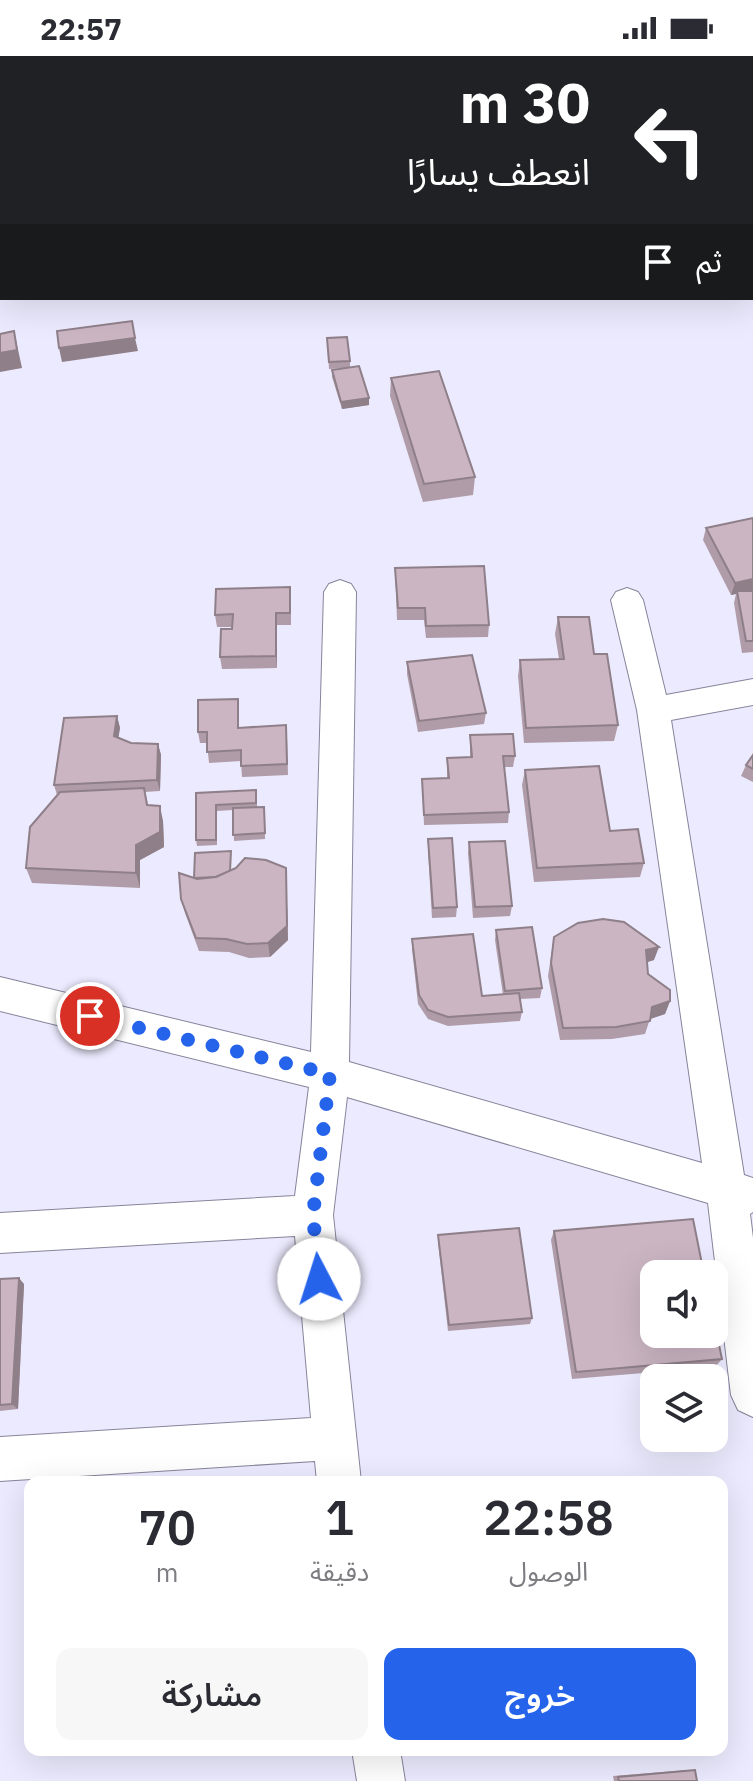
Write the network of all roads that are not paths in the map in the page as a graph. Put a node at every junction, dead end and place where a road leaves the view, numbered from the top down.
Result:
1 (340, 592) dead end
2 (627, 600) dead end
3 (753, 692) edge
4 (653, 710) junction
5 (0, 994) edge
6 (330, 1074) junction
7 (740, 1192) edge
8 (313, 1215) junction
9 (0, 1233) edge
10 (753, 1395) edge
11 (333, 1438) junction
12 (0, 1459) edge
13 (338, 1476) edge
14 (377, 1756) edge
15 (381, 1781) edge

1 - 6 street
2 - 4 street
3 - 4 street
4 - 7 street
5 - 6 street
6 - 7 street
6 - 8 street
7 - 10 street
8 - 9 street
8 - 11 street
11 - 12 street
11 - 13 street
14 - 15 street

